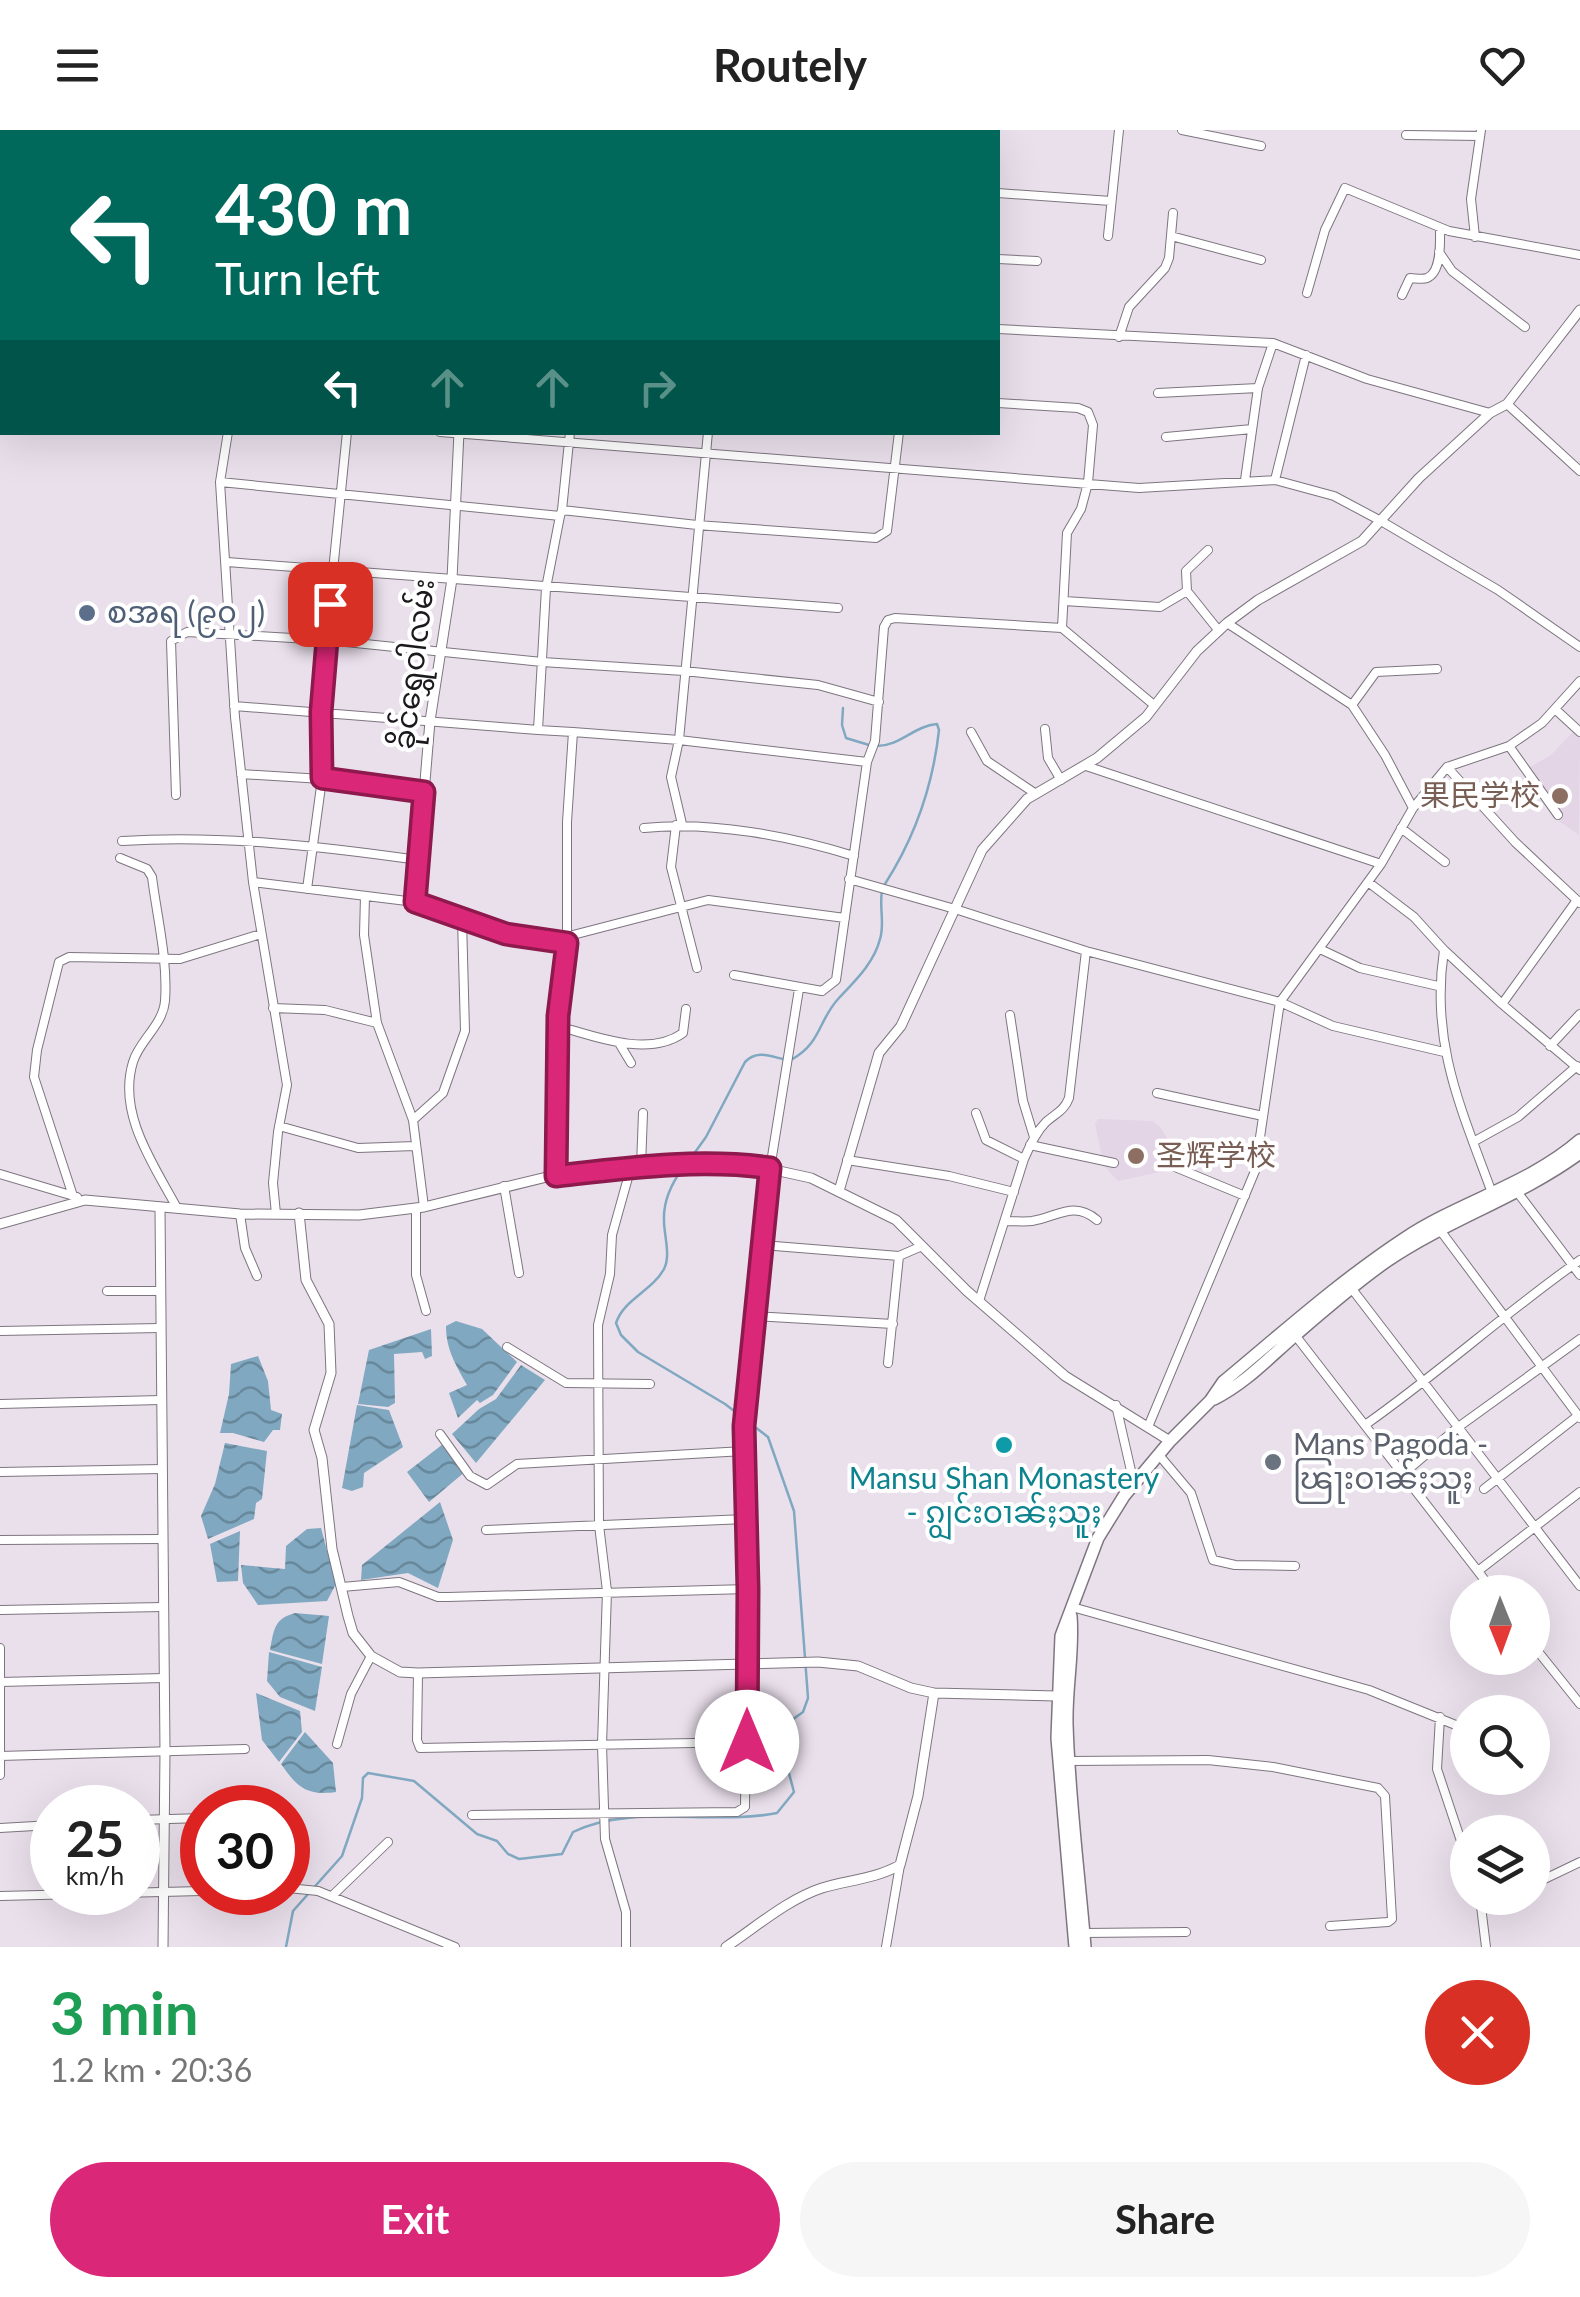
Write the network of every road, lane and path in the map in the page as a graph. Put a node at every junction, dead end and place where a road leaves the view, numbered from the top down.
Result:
1 (1119, 130) edge
2 (1182, 130) edge
3 (1480, 133) edge
4 (1406, 135) dead end
5 (1261, 146) dead end
6 (1000, 193) edge
7 (1111, 201) junction
8 (1173, 214) dead end
9 (1440, 228) junction
10 (1108, 236) dead end
11 (1171, 236) junction
12 (1475, 237) junction
13 (1440, 252) junction
14 (1580, 255) edge
15 (1000, 259) edge
16 (1261, 260) dead end
17 (1036, 262) dead end
18 (1307, 293) dead end
19 (1402, 296) dead end
20 (1580, 312) edge
21 (1525, 327) dead end
22 (1000, 329) edge
23 (1118, 337) junction
24 (1273, 343) junction
25 (1306, 355) junction
26 (1258, 388) junction
27 (1158, 393) dead end
28 (1000, 403) edge
29 (1507, 404) junction
30 (1490, 413) junction
31 (1252, 428) junction
32 (228, 435) edge
33 (347, 435) edge
34 (459, 435) edge
35 (479, 435) edge
36 (570, 435) edge
37 (708, 435) edge
38 (899, 435) edge
39 (1166, 437) dead end
40 (568, 444) junction
41 (706, 454) junction
42 (896, 467) junction
43 (1580, 471) edge
44 (1245, 480) junction
45 (1275, 480) junction
46 (220, 482) junction
47 (1088, 483) junction
48 (339, 492) junction
49 (456, 506) junction
50 (561, 513) junction
51 (1381, 521) junction
52 (697, 525) junction
53 (1208, 550) dead end
54 (227, 562) junction
55 (333, 567) junction
56 (452, 578) junction
57 (546, 588) junction
58 (1187, 591) junction
59 (694, 597) junction
60 (1064, 602) junction
61 (838, 608) dead end
62 (1228, 623) junction
63 (1062, 628) junction
64 (1218, 631) junction
65 (232, 632) junction
66 (326, 640) junction
67 (1580, 647) edge
68 (442, 652) junction
69 (542, 662) junction
70 (1437, 670) dead end
71 (684, 671) junction
72 (1580, 680) edge
73 (879, 702) junction
74 (1154, 705) junction
75 (1352, 705) junction
76 (234, 706) junction
77 (1554, 709) junction
78 (321, 712) junction
79 (430, 720) junction
80 (538, 730) junction
81 (1045, 730) dead end
82 (573, 732) junction
83 (971, 732) dead end
84 (1580, 732) edge
85 (678, 740) junction
86 (1508, 746) junction
87 (868, 762) junction
88 (1086, 766) junction
89 (1447, 767) junction
90 (241, 774) junction
91 (322, 778) junction
92 (1061, 780) junction
93 (424, 792) junction
94 (1036, 794) junction
95 (176, 795) dead end
96 (1413, 808) junction
97 (1558, 815) dead end
98 (679, 824) junction
99 (644, 828) dead end
100 (1401, 828) junction
101 (248, 840) junction
102 (122, 841) dead end
103 (312, 845) junction
104 (854, 856) junction
105 (120, 858) dead end
106 (418, 860) junction
107 (1445, 862) dead end
108 (1380, 864) junction
109 (849, 880) junction
110 (252, 882) junction
111 (1368, 882) junction
112 (307, 889) junction
113 (365, 896) junction
114 (415, 902) junction
115 (1578, 902) edge
116 (679, 907) junction
117 (955, 909) junction
118 (845, 918) junction
119 (462, 919) junction
120 (261, 934) junction
121 (568, 939) junction
122 (1320, 948) junction
123 (1444, 950) junction
124 (1086, 951) junction
125 (162, 958) junction
126 (697, 968) dead end
127 (734, 975) dead end
128 (1438, 986) junction
129 (798, 990) junction
130 (1280, 1002) junction
131 (1502, 1004) junction
132 (274, 1008) junction
133 (686, 1008) dead end
134 (1580, 1014) edge
135 (1010, 1015) dead end
136 (377, 1023) junction
137 (558, 1026) junction
138 (619, 1043) junction
139 (1550, 1046) junction
140 (1444, 1052) junction
141 (631, 1064) dead end
142 (1578, 1068) edge
143 (1157, 1093) dead end
144 (643, 1113) dead end
145 (976, 1114) dead end
146 (1263, 1116) junction
147 (412, 1120) junction
148 (279, 1126) junction
149 (1580, 1140) edge
150 (1032, 1141) junction
151 (1473, 1142) junction
152 (416, 1146) junction
153 (1580, 1153) edge
154 (1024, 1159) junction
155 (847, 1160) junction
156 (1114, 1163) dead end
157 (636, 1167) junction
158 (1175, 1167) dead end
159 (770, 1168) junction
160 (0, 1174) edge
161 (556, 1176) junction
162 (504, 1186) junction
163 (1516, 1189) junction
164 (839, 1191) junction
165 (1014, 1192) junction
166 (1492, 1192) junction
167 (73, 1196) junction
168 (1245, 1196) junction
169 (85, 1200) junction
170 (420, 1207) junction
171 (177, 1208) junction
172 (160, 1209) junction
173 (299, 1213) junction
174 (240, 1214) junction
175 (276, 1214) junction
176 (1096, 1220) dead end
177 (1006, 1222) junction
178 (0, 1224) edge
179 (1440, 1230) junction
180 (762, 1245) junction
181 (922, 1246) junction
182 (899, 1256) junction
183 (1576, 1263) edge
184 (519, 1274) dead end
185 (1580, 1275) edge
186 (257, 1276) dead end
187 (1352, 1289) junction
188 (107, 1291) dead end
189 (160, 1291) junction
190 (979, 1301) junction
191 (426, 1311) dead end
192 (756, 1316) junction
193 (1504, 1316) junction
194 (892, 1324) junction
195 (160, 1328) junction
196 (0, 1331) edge
197 (1291, 1332) junction
198 (1580, 1339) edge
199 (507, 1348) dead end
200 (888, 1363) dead end
201 (1542, 1367) junction
202 (1424, 1383) junction
203 (650, 1384) dead end
204 (599, 1385) junction
205 (161, 1400) junction
206 (0, 1404) edge
207 (1116, 1405) junction
208 (1580, 1416) edge
209 (1365, 1425) junction
210 (1148, 1427) junction
211 (1457, 1428) junction
212 (440, 1434) dead end
213 (1170, 1441) junction
214 (744, 1451) junction
215 (1159, 1455) junction
216 (600, 1459) junction
217 (162, 1469) junction
218 (0, 1472) edge
219 (1402, 1474) junction
220 (1497, 1480) junction
221 (1135, 1485) junction
222 (1484, 1489) dead end
223 (1580, 1492) edge
224 (746, 1520) junction
225 (599, 1525) junction
226 (1532, 1527) junction
227 (486, 1530) dead end
228 (162, 1538) junction
229 (0, 1540) edge
230 (1294, 1566) dead end
231 (1478, 1571) junction
232 (1481, 1575) edge
233 (1578, 1581) edge
234 (342, 1587) junction
235 (748, 1589) junction
236 (607, 1591) junction
237 (163, 1607) junction
238 (1072, 1609) junction
239 (0, 1610) edge
240 (0, 1648) edge
241 (371, 1656) junction
242 (747, 1663) junction
243 (1550, 1666) edge
244 (606, 1667) junction
245 (418, 1673) junction
246 (164, 1678) junction
247 (0, 1682) edge
248 (934, 1693) junction
249 (1056, 1696) junction
250 (1580, 1704) edge
251 (1440, 1717) junction
252 (1450, 1722) edge
253 (747, 1742) junction
254 (337, 1744) dead end
255 (602, 1745) junction
256 (245, 1749) dead end
257 (165, 1751) junction
258 (0, 1756) edge
259 (1068, 1762) junction
260 (0, 1775) edge
261 (1453, 1815) edge
262 (472, 1816) dead end
263 (160, 1818) edge
264 (164, 1818) junction
265 (180, 1818) edge
266 (605, 1819) junction
267 (30, 1826) edge
268 (0, 1828) edge
269 (388, 1842) dead end
270 (1580, 1862) edge
271 (900, 1866) junction
272 (1550, 1876) edge
273 (310, 1890) edge
274 (180, 1892) edge
275 (163, 1893) junction
276 (0, 1896) edge
277 (332, 1896) junction
278 (1483, 1915) edge
279 (1330, 1926) dead end
280 (1186, 1932) dead end
281 (1084, 1933) junction
282 (163, 1947) edge
283 (455, 1947) edge
284 (626, 1947) edge
285 (726, 1947) edge
286 (886, 1947) edge
287 (1074, 1947) edge
288 (1085, 1947) edge
289 (1486, 1947) edge

1 - 7 street
2 - 5 street
3 - 4 street
3 - 12 street
6 - 7 street
7 - 10 street
8 - 11 street
9 - 12 street
9 - 13 street
9 - 18 street
11 - 16 street
11 - 23 street
12 - 14 street
13 - 19 street
13 - 21 street
15 - 17 street
20 - 29 street
22 - 23 street
23 - 24 street
24 - 25 street
24 - 26 street
25 - 30 street
25 - 45 street
26 - 27 street
26 - 31 street
28 - 47 street
29 - 30 street
29 - 43 street
30 - 51 street
31 - 39 street
31 - 44 street
32 - 46 street
33 - 48 street
34 - 49 street, ခိုင်ရွှေဝါလမ်း
35 - 40 street
36 - 40 street
37 - 41 street
38 - 42 street
40 - 41 street
40 - 50 street
41 - 42 street
41 - 52 street
42 - 47 street
42 - 52 street
44 - 45 street
44 - 47 street
45 - 51 street
46 - 48 street
46 - 54 street
47 - 60 street
48 - 49 street
48 - 55 street
49 - 50 street
49 - 56 street, ခိုင်ရွှေဝါလမ်း
50 - 52 street
50 - 57 street
51 - 62 street
51 - 67 street
52 - 59 street
53 - 58 street
54 - 55 street
54 - 65 street
55 - 56 street
55 - 66 street
56 - 57 street
56 - 68 street, ခိုင်ရွှေဝါလမ်း
57 - 59 street
57 - 69 street
58 - 60 street
58 - 64 street
59 - 61 street
59 - 71 street
60 - 63 street
62 - 64 street
62 - 75 street
63 - 73 street
63 - 74 street
64 - 74 street
65 - 66 street
65 - 76 street
65 - 95 street
66 - 68 street
66 - 78 street
68 - 69 street
68 - 79 street, ခိုင်ရွှေဝါလမ်း
69 - 71 street
69 - 80 street
70 - 75 street
71 - 73 street
71 - 85 street
72 - 77 street
73 - 87 street
74 - 88 street
75 - 96 street
76 - 78 street
76 - 90 street
77 - 84 street
77 - 86 street
78 - 79 street
78 - 91 street
79 - 80 street
79 - 93 street, ခိုင်ရွှေဝါလမ်း
80 - 82 street
81 - 92 street
82 - 85 street
82 - 121 street
83 - 94 street
85 - 87 street
85 - 98 street
86 - 89 street
86 - 97 street
87 - 104 street
88 - 92 street
88 - 108 street
89 - 96 street
89 - 115 street
90 - 91 street
90 - 101 street
91 - 93 street
91 - 103 street
92 - 94 street
93 - 106 street, ခိုင်ရွှေဝါလမ်း
94 - 117 street
96 - 100 street
98 - 99 street
98 - 104 street
98 - 116 street
100 - 107 street
100 - 108 street
101 - 102 street
101 - 103 street
101 - 110 street
103 - 106 street
103 - 112 street
104 - 109 street
105 - 125 street
106 - 114 street, ခိုင်ရွှေဝါလမ်း
108 - 111 street
109 - 117 street
109 - 118 street
110 - 112 street
110 - 120 street
111 - 122 street
111 - 123 street
112 - 113 street
113 - 114 street
113 - 136 street
114 - 119 street
115 - 131 street
116 - 118 street
116 - 121 street
116 - 126 street
117 - 124 street
117 - 155 street
118 - 129 street
119 - 121 street
119 - 147 street
120 - 125 street
120 - 132 street
121 - 137 street
122 - 128 street
122 - 130 street
123 - 128 street
123 - 131 street
124 - 130 street
124 - 150 street
125 - 167 street
125 - 171 street
127 - 129 street
128 - 140 street
129 - 159 street
130 - 140 street
130 - 146 street
131 - 139 street
132 - 136 street
132 - 148 street
133 - 138 street
134 - 139 street
135 - 150 street
136 - 147 street
137 - 138 street
137 - 161 street
138 - 141 street
139 - 142 street
140 - 151 street
142 - 151 street
143 - 146 street
144 - 157 street
145 - 154 street
146 - 168 street
147 - 152 street
148 - 152 street
148 - 175 street
149 - 163 main road
150 - 154 street
150 - 156 street
151 - 166 street
152 - 170 street
153 - 163 main road
154 - 165 street
155 - 164 street
155 - 165 street
157 - 159 street
157 - 161 street
157 - 204 street
158 - 168 street
159 - 164 street
159 - 180 street
160 - 167 street
161 - 162 street
162 - 170 street
162 - 184 street
163 - 166 main road
163 - 179 main road
163 - 183 street
164 - 181 street
165 - 177 street
166 - 197 main road
167 - 169 street
168 - 210 street
169 - 172 street
169 - 178 street
170 - 173 street
170 - 191 street
171 - 172 street
171 - 174 street
172 - 189 street
173 - 175 street
173 - 234 street
174 - 175 street
174 - 186 street
176 - 177 street
177 - 190 street
179 - 187 main road
179 - 193 street
180 - 182 street
180 - 192 street
181 - 182 street
181 - 190 street
182 - 194 street
183 - 185 street
183 - 193 street
187 - 197 main road
187 - 202 street
188 - 189 street
189 - 195 street
190 - 207 street
192 - 194 street
192 - 214 street
193 - 201 street
193 - 202 street
194 - 200 street
195 - 196 street
195 - 205 street
197 - 209 street
197 - 213 main road
198 - 201 street
199 - 204 street
201 - 208 street
201 - 211 street
202 - 209 street
202 - 211 street
203 - 204 street
204 - 216 street
205 - 206 street
205 - 217 street
207 - 210 street
207 - 221 street
208 - 220 street
209 - 219 street
210 - 213 street
211 - 219 street
211 - 220 street
212 - 216 street
213 - 215 main road
214 - 216 street
214 - 224 street
215 - 221 main road
215 - 230 street
216 - 225 street
217 - 218 street
217 - 228 street
219 - 231 street
220 - 222 street
220 - 226 street
221 - 238 main road
223 - 226 street
224 - 225 street
224 - 235 street
225 - 227 street
225 - 236 street
226 - 231 street
226 - 233 street
228 - 229 street
228 - 237 street
231 - 232 street
234 - 236 street
234 - 241 street
235 - 236 street
235 - 242 street
236 - 244 street
237 - 239 street
237 - 246 street
238 - 249 main road
238 - 251 street
238 - 259 main road
240 - 247 street
241 - 245 street
241 - 254 street
242 - 244 street
242 - 248 street
242 - 253 street
243 - 250 street
244 - 245 street
244 - 255 street
245 - 255 street
246 - 247 street
246 - 257 street
247 - 258 street
248 - 249 street
248 - 271 street
249 - 287 main road
251 - 252 street
251 - 261 street
253 - 255 street
253 - 266 street
255 - 266 street
256 - 257 street
257 - 258 street
257 - 264 street
258 - 260 street
259 - 279 street
259 - 281 main road
262 - 266 street
263 - 264 street
264 - 265 street
264 - 275 street
266 - 284 street
267 - 268 street
269 - 277 street
270 - 272 street
271 - 285 street
271 - 286 street
273 - 277 street
274 - 275 street
275 - 276 street
275 - 282 street
277 - 283 street
278 - 289 street
280 - 281 street
281 - 288 main road

